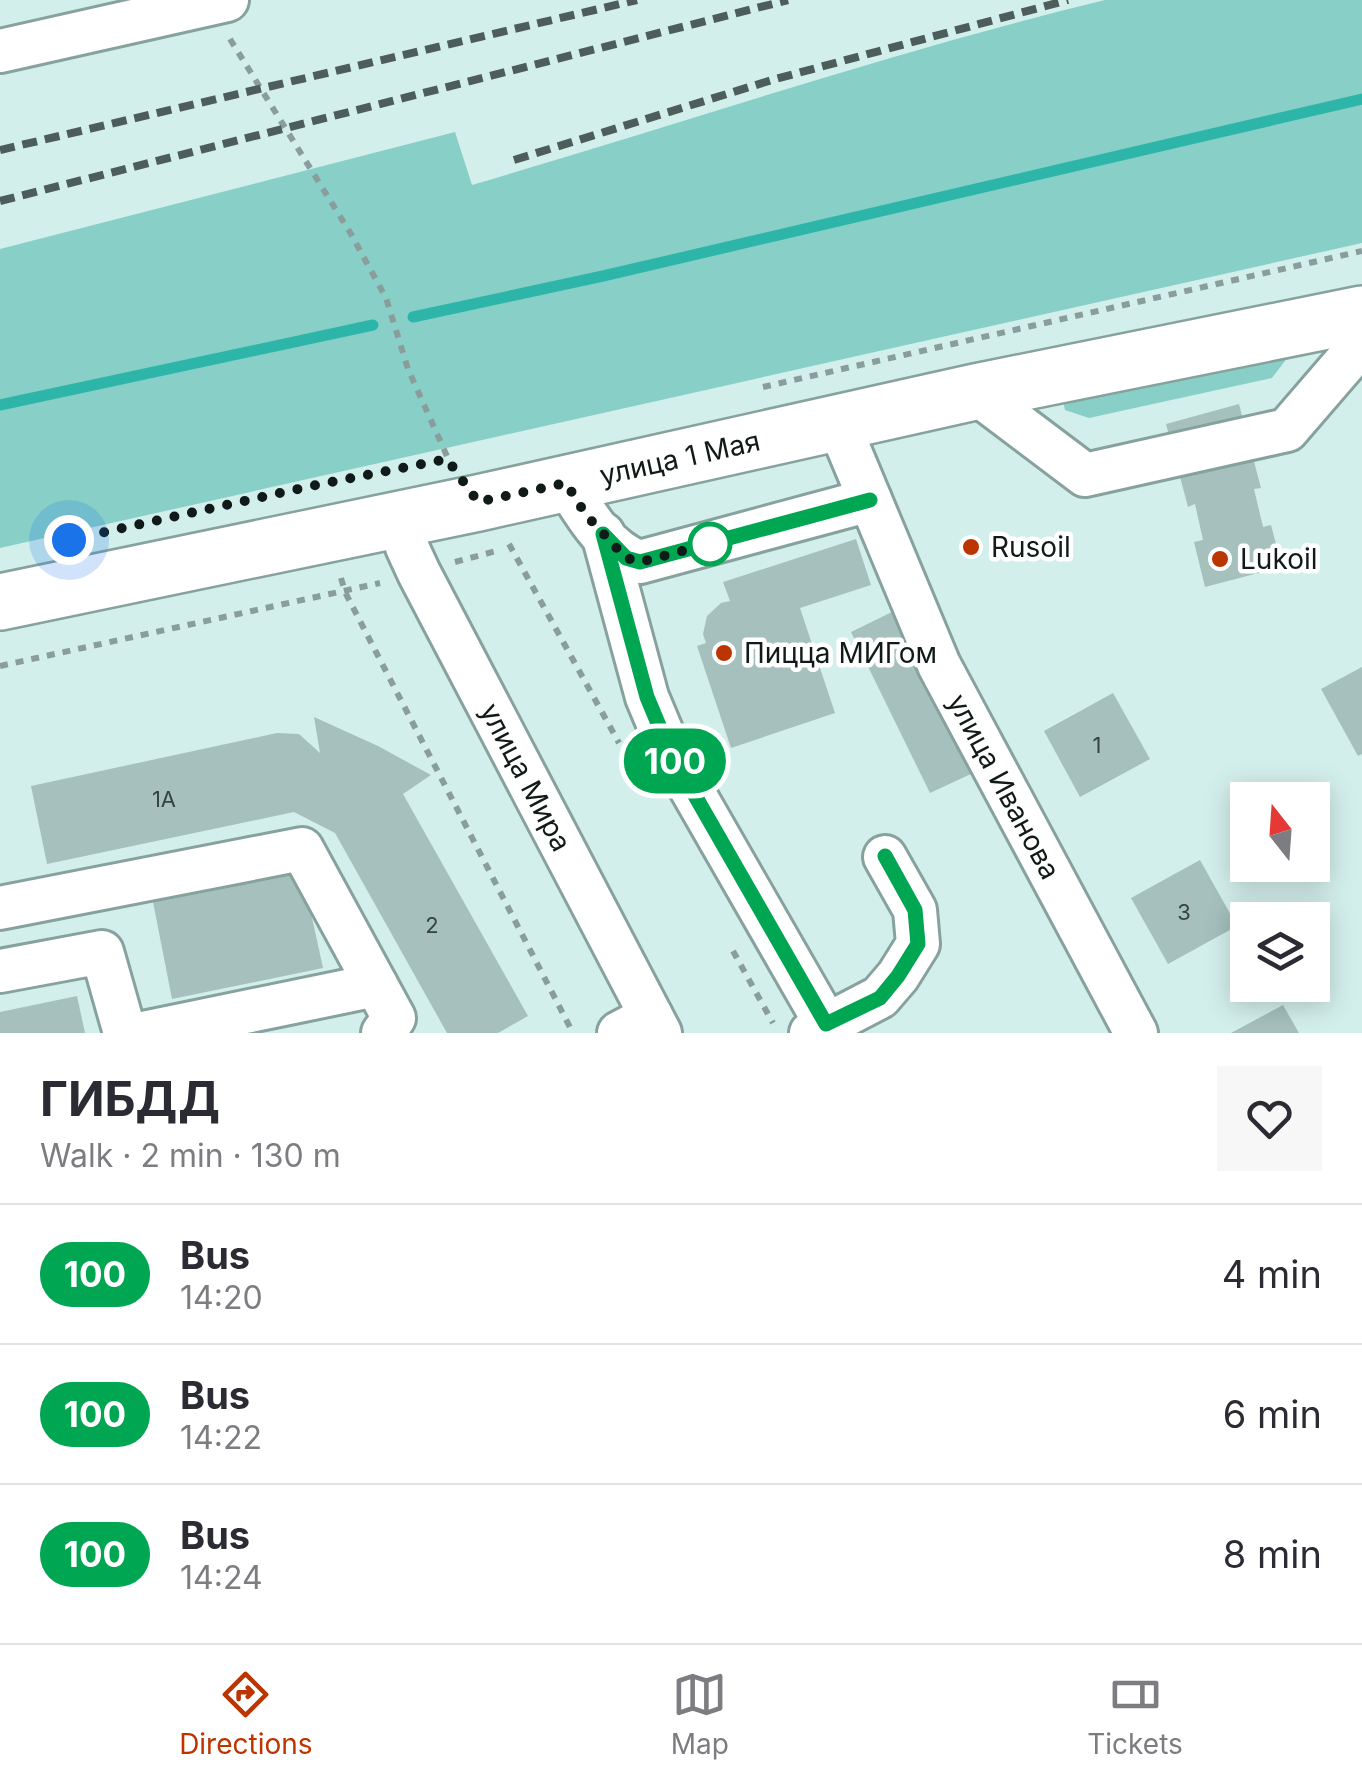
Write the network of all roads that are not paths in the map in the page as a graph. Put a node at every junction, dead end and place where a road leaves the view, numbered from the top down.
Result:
1 (216, 2) edge
2 (0, 50) edge
3 (1362, 314) edge
4 (1362, 342) edge
5 (975, 392) junction
6 (838, 423) junction
7 (566, 483) junction
8 (870, 500) junction
9 (400, 519) junction
10 (603, 534) junction
11 (0, 602) edge
12 (885, 856) dead end
13 (0, 908) edge
14 (0, 971) edge
15 (376, 985) junction
16 (643, 1027) edge
17 (818, 1028) edge
18 (124, 1033) edge
19 (143, 1033) edge
20 (383, 1033) edge
21 (1136, 1033) edge

1 - 2 street
3 - 5 main road, улица 1 Мая
4 - 5 street
5 - 6 main road, улица 1 Мая
6 - 7 main road, улица 1 Мая
6 - 8 street, улица Иванова
7 - 9 main road, улица 1 Мая
7 - 10 street
8 - 10 street
8 - 21 street, улица Иванова
9 - 11 main road, улица 1 Мая
9 - 16 street, улица Мира
10 - 17 street
12 - 17 street
13 - 15 street
14 - 18 street
15 - 19 street
15 - 20 street

